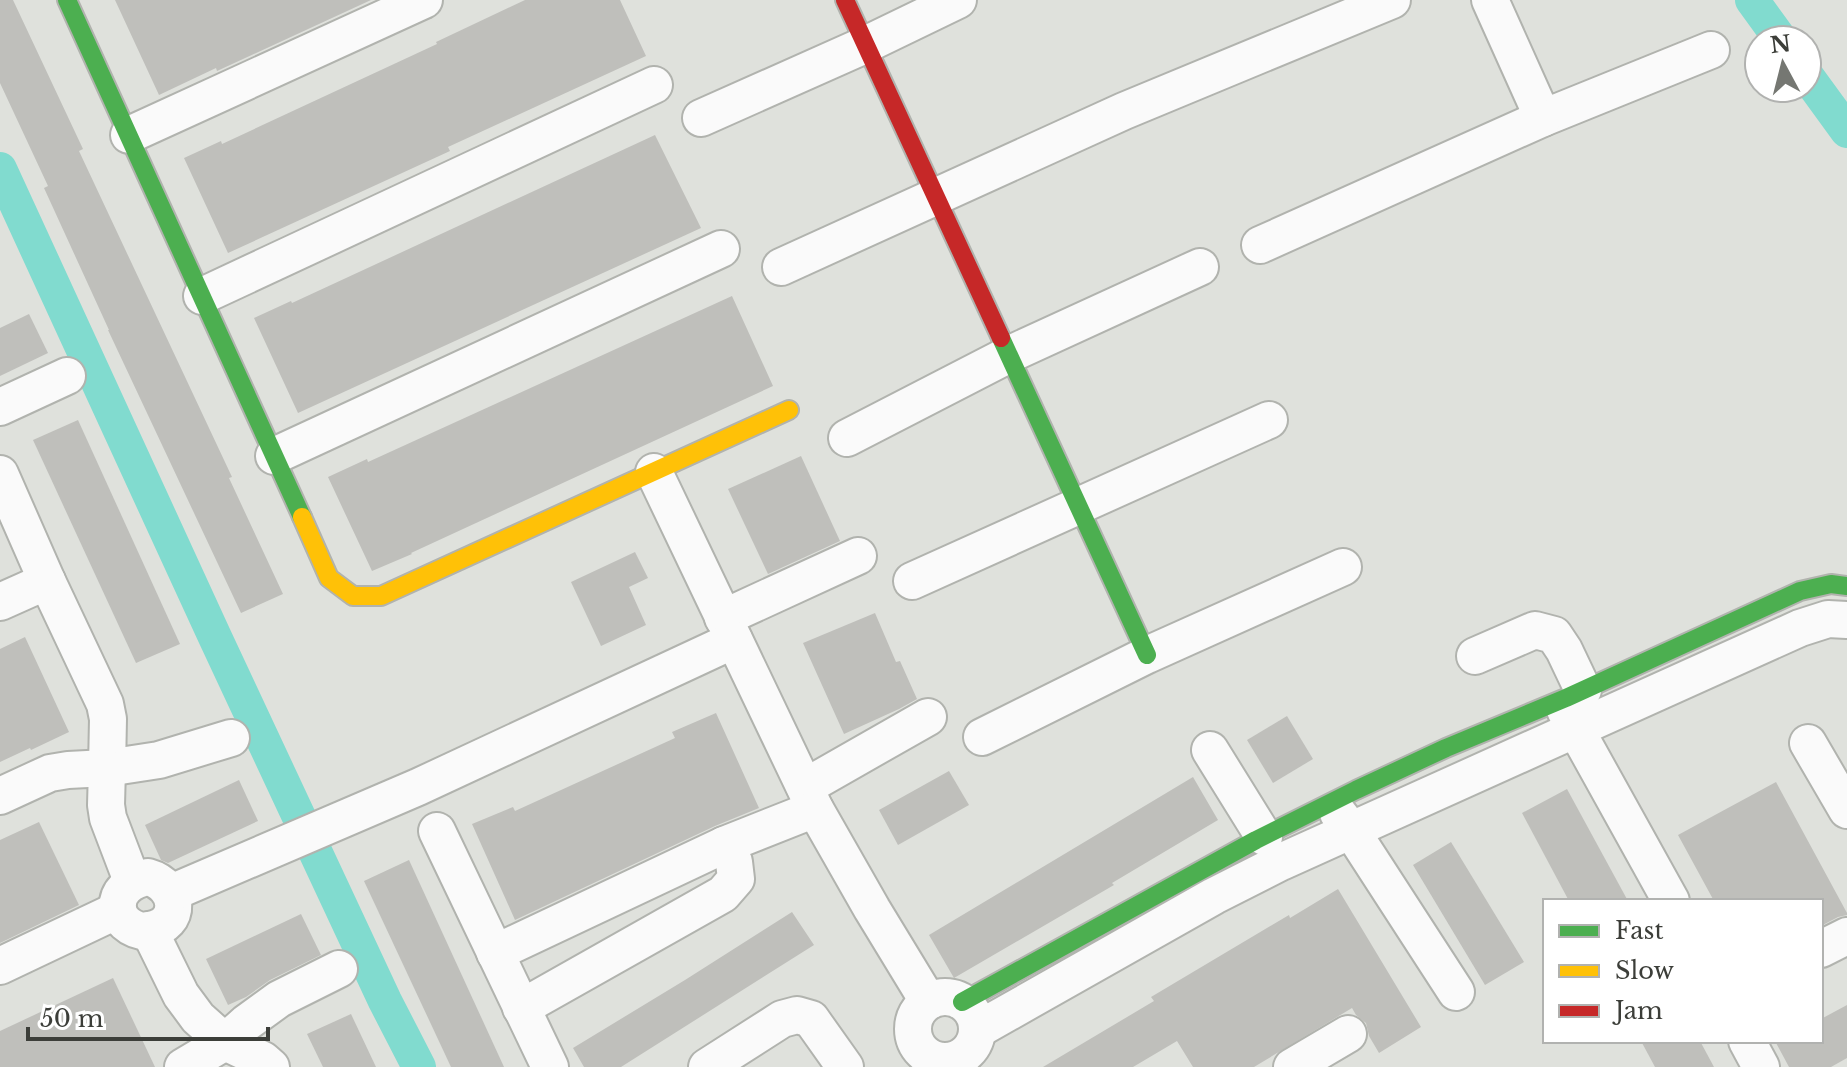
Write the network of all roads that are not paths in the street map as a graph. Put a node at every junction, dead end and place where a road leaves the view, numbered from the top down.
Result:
1 (67, 0) edge
2 (424, 0) edge
3 (845, 0) edge
4 (958, 0) edge
5 (1392, 0) edge
6 (1490, 0) edge
7 (865, 45) junction
8 (1711, 50) dead end
9 (654, 85) dead end
10 (701, 118) dead end
11 (1543, 118) junction
12 (129, 135) junction
13 (935, 197) junction
14 (1260, 245) dead end
15 (721, 249) dead end
16 (781, 267) dead end
17 (1200, 267) dead end
18 (202, 296) junction
19 (1008, 355) junction
20 (67, 376) dead end
21 (0, 407) edge
22 (789, 410) dead end
23 (1269, 420) dead end
24 (847, 438) dead end
25 (274, 456) junction
26 (654, 472) junction
27 (0, 474) edge
28 (1078, 507) junction
29 (858, 556) dead end
30 (1343, 567) dead end
31 (47, 581) junction
32 (912, 581) dead end
33 (1847, 586) edge
34 (0, 602) edge
35 (1847, 620) edge
36 (728, 629) junction
37 (1147, 655) junction
38 (1475, 656) dead end
39 (1573, 707) junction
40 (928, 717) dead end
41 (982, 737) dead end
42 (231, 738) dead end
43 (1808, 743) dead end
44 (1210, 750) dead end
45 (107, 768) junction
46 (0, 796) edge
47 (810, 798) junction
48 (1847, 810) edge
49 (1340, 817) junction
50 (437, 831) dead end
51 (1264, 837) junction
52 (724, 845) junction
53 (171, 893) junction
54 (125, 895) junction
55 (1670, 899) edge
56 (149, 930) junction
57 (1847, 936) edge
58 (1823, 948) edge
59 (495, 953) junction
60 (0, 966) edge
61 (339, 969) dead end
62 (1456, 992) dead end
63 (521, 1008) junction
64 (960, 1031) edge
65 (1348, 1034) dead end
66 (225, 1042) junction
67 (1748, 1043) edge
68 (183, 1067) edge
69 (271, 1067) edge
70 (550, 1067) edge
71 (707, 1067) edge
72 (845, 1067) edge
73 (1292, 1067) edge
74 (1761, 1067) edge

1 - 12 street
2 - 12 street
3 - 7 street
4 - 7 street
5 - 13 street
6 - 11 street
7 - 10 street
7 - 13 street
8 - 11 street
9 - 18 street
11 - 14 street
12 - 18 street
13 - 16 street
13 - 19 street
15 - 25 street
17 - 19 street
18 - 25 street
19 - 24 street
19 - 28 street
20 - 21 street
22 - 26 street
23 - 28 street
25 - 26 street
26 - 36 street
27 - 31 street
28 - 32 street
28 - 37 street
29 - 36 street
30 - 37 street
31 - 34 street
31 - 45 street
33 - 39 street
35 - 39 street
36 - 47 street
36 - 53 street
37 - 41 street
38 - 39 street
39 - 49 street
39 - 55 street
40 - 47 street
42 - 45 street
43 - 48 street
44 - 51 street
45 - 46 street
45 - 54 street
47 - 52 street
47 - 64 street
49 - 51 street
49 - 62 street
49 - 64 street
50 - 59 street
51 - 64 street
52 - 59 street
52 - 63 street
53 - 54 street
53 - 56 street
54 - 56 street
54 - 60 street
56 - 66 street
57 - 58 street
59 - 63 street
61 - 66 street
63 - 70 street
65 - 73 street
66 - 68 street
66 - 69 street
67 - 74 street
71 - 72 street

